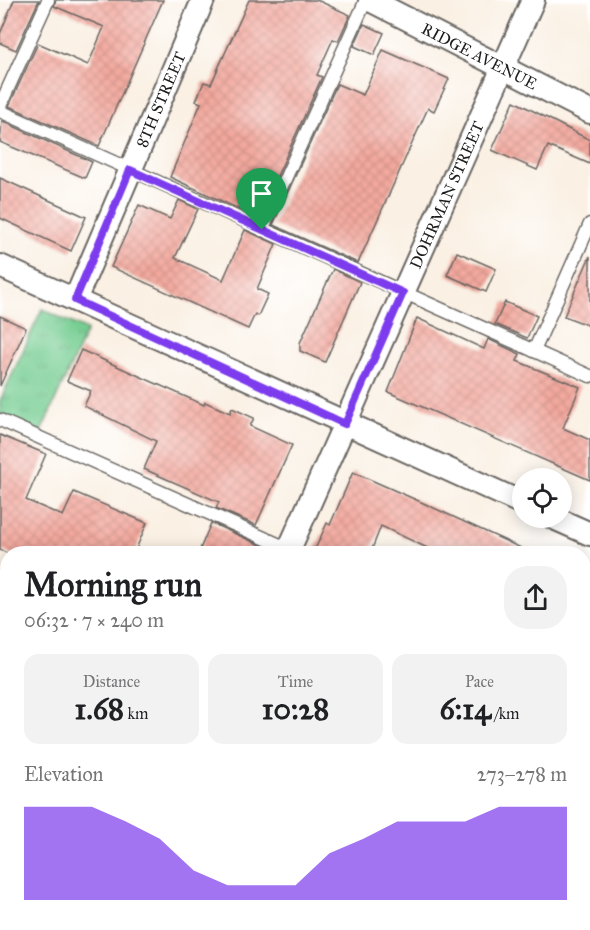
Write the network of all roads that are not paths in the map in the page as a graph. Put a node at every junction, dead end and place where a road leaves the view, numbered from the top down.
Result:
1 (48, 0) edge
2 (203, 0) edge
3 (368, 0) edge
4 (533, 0) edge
5 (502, 69) junction
6 (0, 106) edge
7 (0, 111) edge
8 (590, 112) edge
9 (130, 170) junction
10 (590, 224) edge
11 (262, 230) junction
12 (0, 266) edge
13 (403, 293) junction
14 (75, 300) junction
15 (534, 351) junction
16 (590, 376) edge
17 (0, 420) edge
18 (345, 424) junction
19 (512, 499) edge
20 (572, 526) edge
21 (590, 534) edge
22 (279, 546) edge
23 (294, 546) edge

1 - 6 lane
2 - 9 street, 8TH STREET
3 - 5 street, RIDGE AVENUE
3 - 11 lane
4 - 5 street, DOHRMAN STREET
5 - 8 street, RIDGE AVENUE
5 - 13 street, DOHRMAN STREET
7 - 9 lane
9 - 11 lane
9 - 14 street, 8TH STREET
10 - 15 lane
11 - 13 lane
12 - 14 street
13 - 15 lane
13 - 18 street, DOHRMAN STREET
14 - 18 street
15 - 16 lane
17 - 22 lane
18 - 19 street
18 - 23 street, DOHRMAN STREET
20 - 21 street

